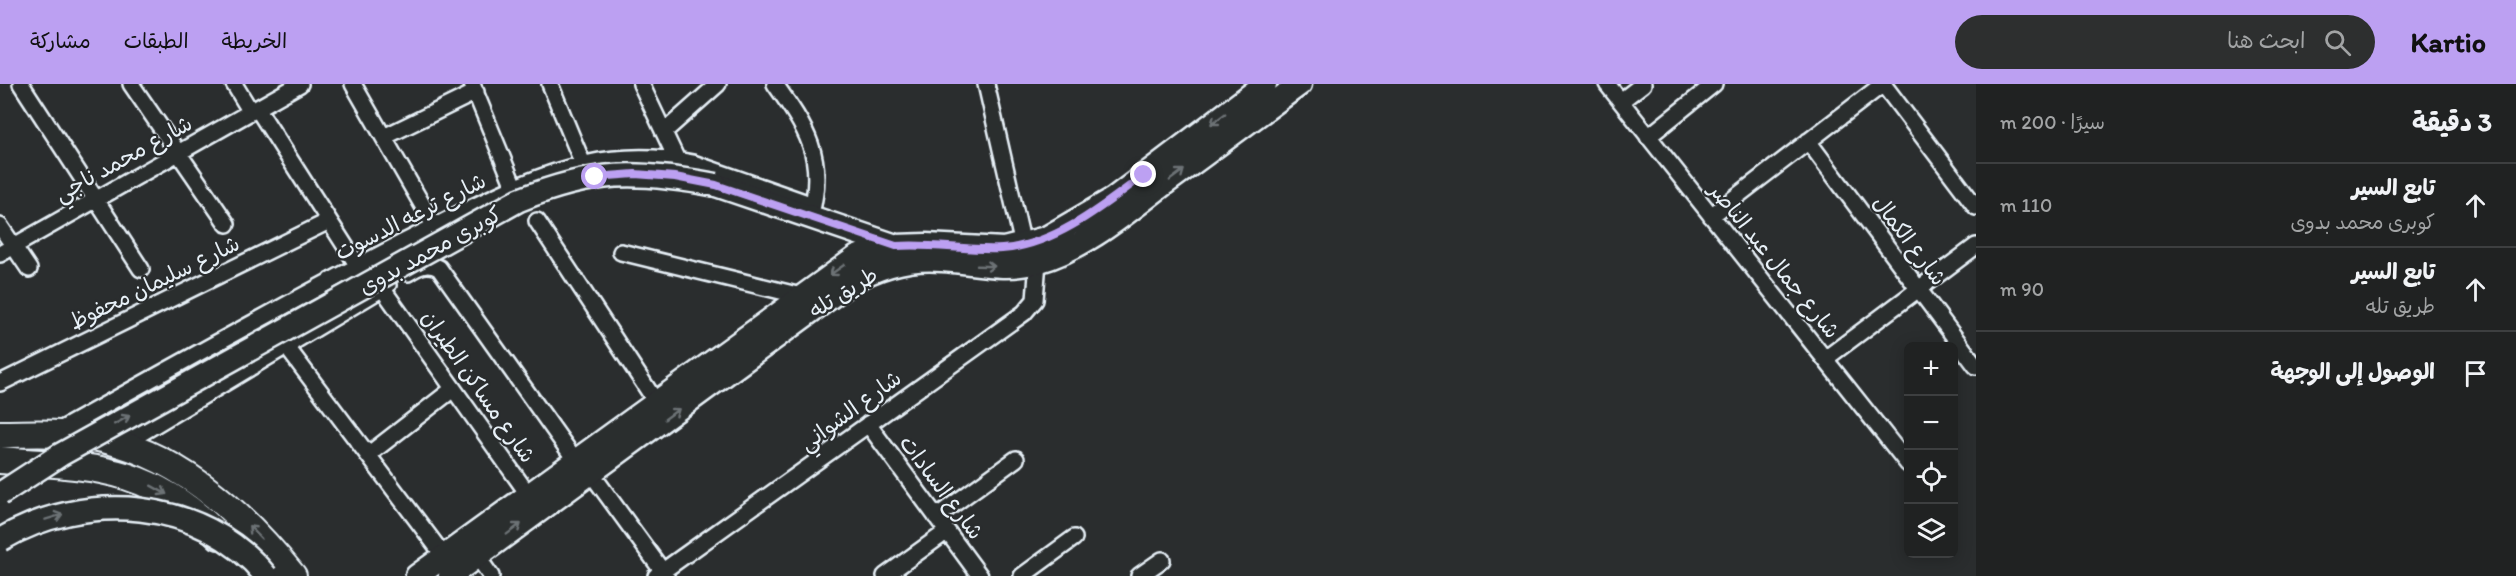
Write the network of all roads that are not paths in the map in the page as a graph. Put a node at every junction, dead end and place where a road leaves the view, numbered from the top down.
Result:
1 (21, 84) edge
2 (131, 84) edge
3 (234, 84) edge
4 (300, 84) edge
5 (353, 84) edge
6 (550, 84) edge
7 (641, 84) edge
8 (718, 84) edge
9 (775, 84) edge
10 (986, 84) edge
11 (1265, 84) edge
12 (1300, 84) edge
13 (1607, 84) edge
14 (1643, 84) edge
15 (1714, 84) edge
16 (1883, 84) edge
17 (474, 88) edge
18 (1621, 100) junction
19 (254, 110) junction
20 (664, 132) junction
21 (384, 137) junction
22 (1648, 137) junction
23 (1808, 141) junction
24 (178, 153) junction
25 (677, 160) junction
26 (583, 164) junction
27 (515, 189) junction
28 (96, 199) junction
29 (1976, 207) edge
30 (811, 211) junction
31 (1711, 216) junction
32 (328, 220) junction
33 (537, 220) dead end
34 (227, 224) dead end
35 (0, 226) edge
36 (435, 226) junction
37 (14, 246) junction
38 (1976, 246) edge
39 (621, 252) dead end
40 (1031, 253) junction
41 (0, 254) edge
42 (884, 254) junction
43 (358, 266) junction
44 (29, 269) dead end
45 (141, 269) dead end
46 (382, 288) junction
47 (1918, 289) junction
48 (801, 296) junction
49 (286, 346) junction
50 (1825, 359) junction
51 (1976, 366) edge
52 (0, 383) edge
53 (453, 389) junction
54 (656, 402) junction
55 (868, 424) junction
56 (0, 434) edge
57 (53, 434) junction
58 (123, 444) junction
59 (368, 455) junction
60 (1016, 459) dead end
61 (1904, 459) edge
62 (0, 460) edge
63 (583, 467) junction
64 (0, 494) edge
65 (218, 499) junction
66 (534, 503) junction
67 (199, 516) junction
68 (936, 517) junction
69 (946, 532) junction
70 (1074, 538) dead end
71 (0, 540) edge
72 (471, 549) junction
73 (1162, 560) dead end
74 (447, 566) edge
75 (661, 574) edge
76 (252, 576) edge
77 (266, 576) edge
78 (293, 576) edge
79 (417, 576) edge
80 (491, 576) edge
81 (885, 576) edge
82 (980, 576) edge
83 (1022, 576) edge
84 (1139, 576) edge

1 - 28 street
2 - 24 street
3 - 19 street
4 - 19 street, شارع محمد ناجي
5 - 21 street
6 - 26 street
7 - 20 street
8 - 20 street
9 - 30 street
10 - 40 street
11 -> 40 main road, طريق تله
40 -> 12 main road, طريق تله
13 - 18 street, شارع جمال عبد الناصر
14 - 18 street
15 - 22 street
16 - 23 street
16 - 29 street
17 - 21 street
17 - 27 street
18 - 22 street, شارع جمال عبد الناصر
19 - 24 street, شارع محمد ناجي
19 - 32 street
20 - 25 street
21 - 36 street
22 - 31 street, شارع جمال عبد الناصر
23 - 31 street
23 - 47 street, شارع الكمال
24 - 28 street, شارع محمد ناجي
24 - 34 street
25 - 26 street, شارع ترعه الدسوت
25 - 30 street, شارع ترعه الدسوت
26 - 27 street, شارع ترعه الدسوت
27 - 36 street, شارع ترعه الدسوت
28 - 37 street, شارع محمد ناجي
28 - 45 street
30 - 42 main road, كوبرى محمد بدوى
64 -> 30 main road, كوبرى محمد بدوى, bridge
31 - 50 street, شارع جمال عبد الناصر
32 - 43 street
32 - 52 street, شارع سليمان محفوظ
33 - 54 street
35 - 37 street
36 - 43 street, شارع ترعه الدسوت
37 - 41 street, شارع محمد ناجي
37 - 44 street
38 - 47 street
39 - 48 street
40 - 42 main road, طريق تله
40 - 55 street, شارع الشواني
42 -> 48 main road, طريق تله
63 -> 42 main road, طريق تله
43 - 57 street, شارع ترعه الدسوت
46 - 49 street
46 - 53 street, شارع مساكن الطيران
46 - 63 street
47 - 50 street
47 - 51 street, شارع الكمال
48 - 54 main road, طريق تله
49 - 58 street
49 - 59 street
50 - 61 street, شارع جمال عبد الناصر
53 - 59 street
53 - 66 street, شارع مساكن الطيران
54 - 63 main road, طريق تله
55 - 68 street, شارع السادات
55 - 75 street, شارع الشواني
56 - 57 highway
57 - 58 highway
58 - 65 highway
59 - 74 street
60 - 68 street
62 -> 67 highway
63 - 66 main road, طريق تله
63 - 75 street
65 - 67 highway
78 -> 65 highway
66 - 72 main road, طريق تله
67 - 76 highway
68 - 69 street, شارع السادات
69 - 81 street
69 - 82 street, شارع السادات
70 - 83 street
71 -> 77 main road, bridge
72 - 74 main road, طريق تله
72 - 80 street
73 - 84 street
74 - 79 main road, طريق تله

